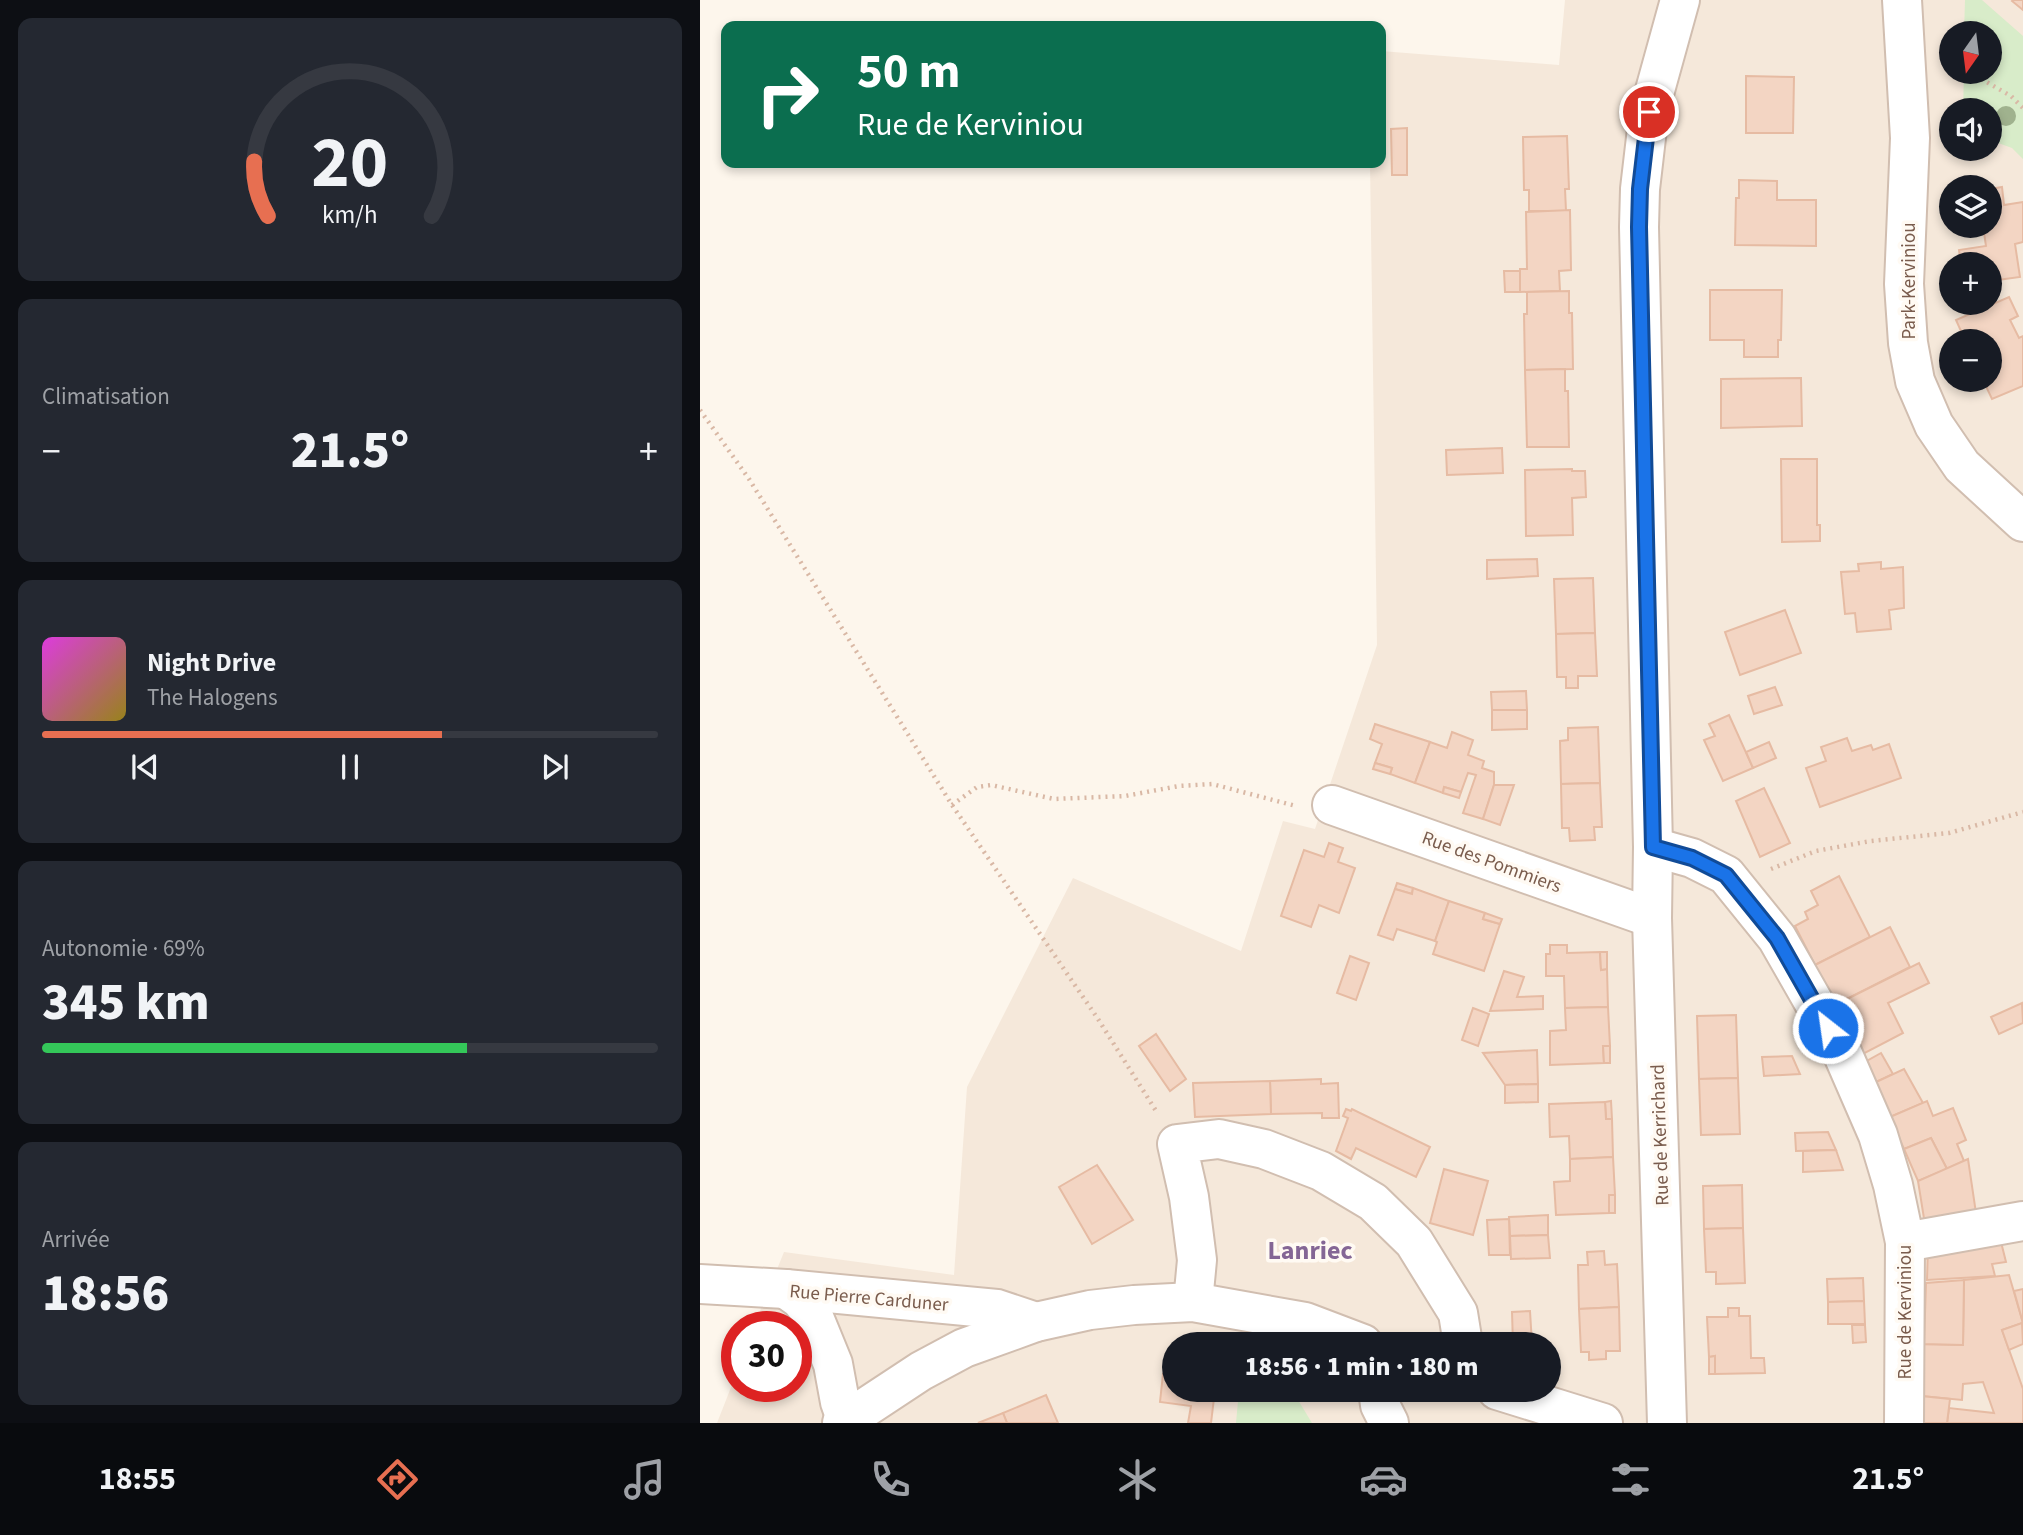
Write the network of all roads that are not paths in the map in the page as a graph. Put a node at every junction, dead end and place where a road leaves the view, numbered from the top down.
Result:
1 (1679, 0) edge
2 (1902, 0) edge
3 (2023, 522) edge
4 (1332, 805) road end
5 (1653, 847) junction
6 (1652, 918) junction
7 (2023, 1221) edge
8 (1905, 1242) junction
9 (700, 1284) edge
10 (786, 1289) junction
11 (1193, 1301) junction
12 (1036, 1322) junction
13 (1331, 1332) edge
14 (1461, 1332) edge
15 (1380, 1402) edge
16 (1536, 1402) edge
17 (844, 1421) edge
18 (1390, 1423) edge
19 (1603, 1423) edge
20 (1667, 1423) edge
21 (1904, 1423) edge

1 - 5 street
2 - 3 street, Park-Kerviniou
4 - 6 street, Rue des Pommiers
5 - 6 street, Rue de Kerrichard
5 - 8 street, Rue de Kerviniou
6 - 20 street, Rue de Kerrichard
7 - 8 street
8 - 21 street, Rue de Kerviniou
9 - 10 street, Rue Pierre Carduner
10 - 12 street, Rue Pierre Carduner
10 - 17 street
11 - 12 street
11 - 13 street
11 - 14 street
12 - 17 street
15 - 18 street
16 - 19 street

